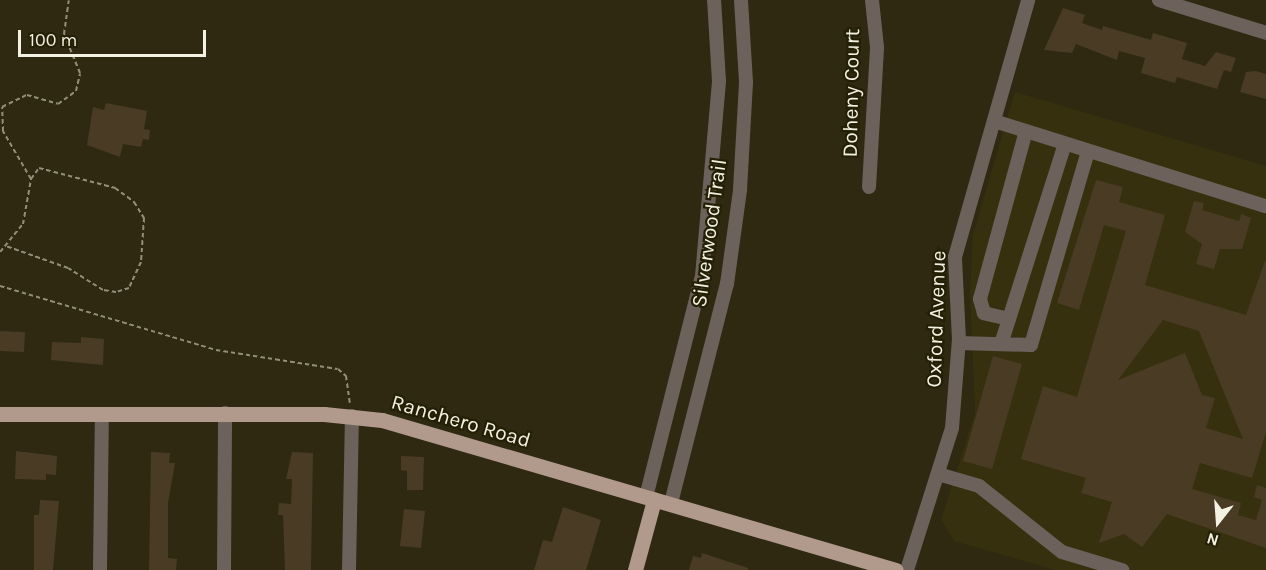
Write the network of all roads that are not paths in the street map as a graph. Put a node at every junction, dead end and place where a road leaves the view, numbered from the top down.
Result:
1 (714, 0) edge
2 (741, 0) edge
3 (872, 0) edge
4 (1028, 0) edge
5 (1159, 0) edge
6 (1266, 33) edge
7 (994, 122) junction
8 (1026, 131) junction
9 (1065, 144) junction
10 (1088, 152) junction
11 (869, 187) dead end
12 (1266, 206) edge
13 (1009, 319) junction
14 (959, 343) junction
15 (1008, 343) junction
16 (225, 413) junction
17 (0, 414) edge
18 (102, 415) junction
19 (352, 416) junction
20 (938, 474) junction
21 (650, 498) junction
22 (670, 503) junction
23 (99, 570) edge
24 (224, 570) edge
25 (349, 570) edge
26 (635, 570) edge
27 (896, 570) edge
28 (907, 570) edge
29 (1122, 570) edge

1 - 21 street, Silverwood Trail
2 - 22 street, Silverwood Trail
3 - 11 street, Doheny Court
4 - 7 street, Oxford Avenue
5 - 6 street
7 - 8 street
7 - 14 street, Oxford Avenue
8 - 9 street
8 - 13 street
9 - 10 street
9 - 13 street
10 - 12 street
10 - 15 street
13 - 15 street
14 - 15 street
14 - 20 street, Oxford Avenue
16 - 18 main road, Ranchero Road
16 - 19 main road, Ranchero Road
16 - 24 street
17 - 18 main road, Ranchero Road
18 - 23 street
19 - 21 main road, Ranchero Road
19 - 25 street
20 - 28 street, Oxford Avenue
20 - 29 street
21 - 22 main road, Ranchero Road
21 - 26 main road
22 - 27 main road, Ranchero Road

